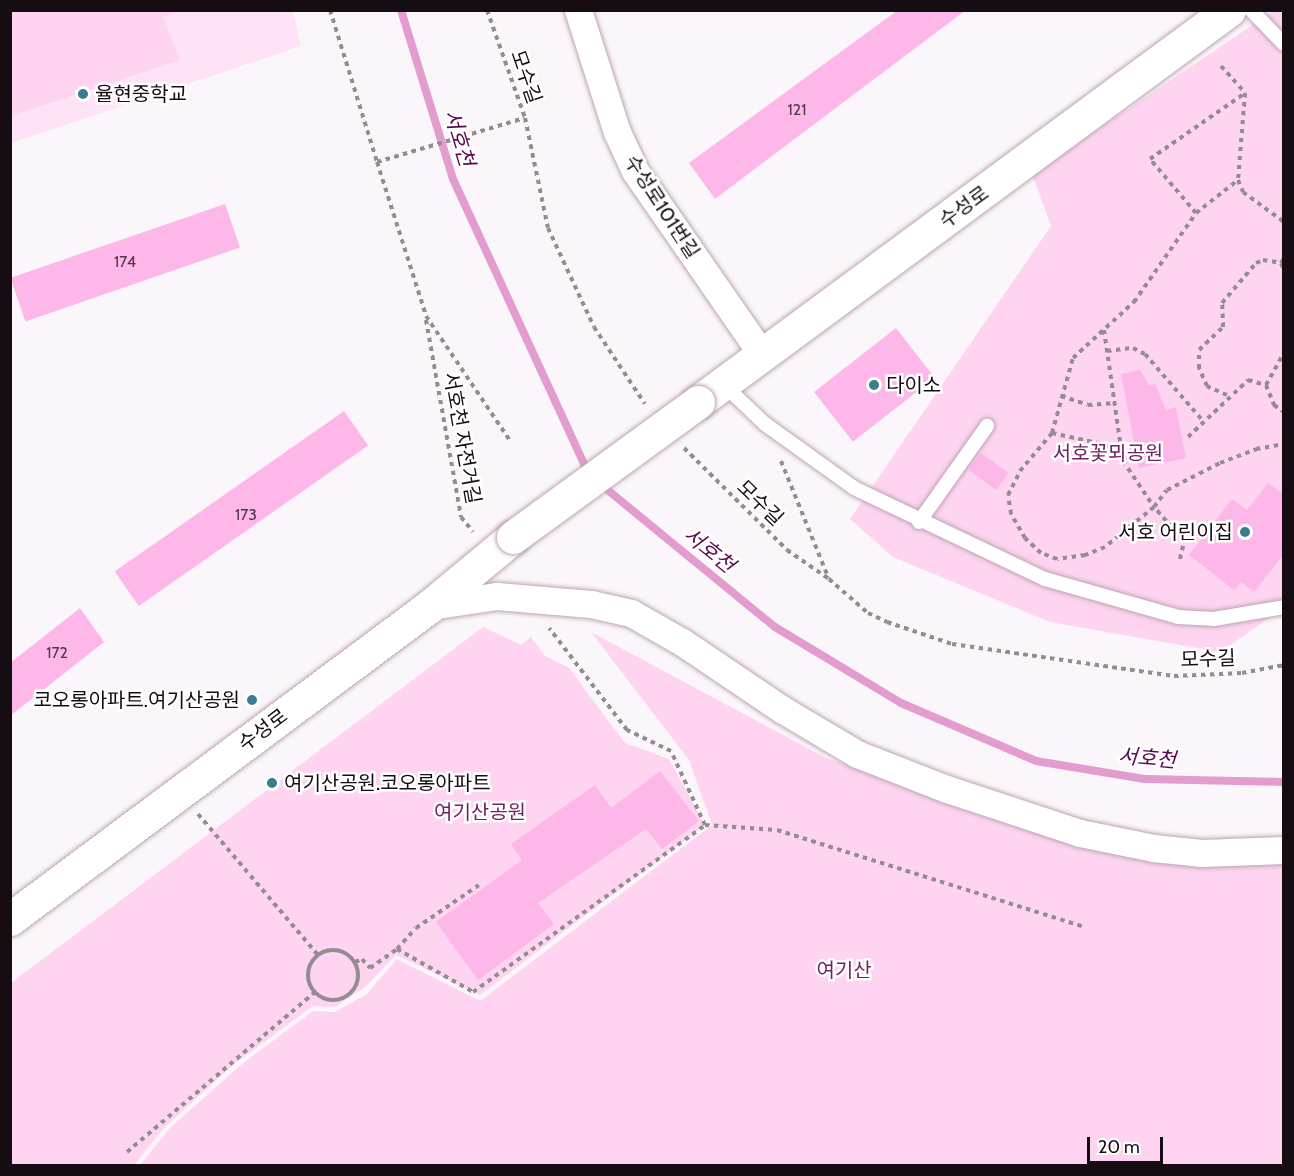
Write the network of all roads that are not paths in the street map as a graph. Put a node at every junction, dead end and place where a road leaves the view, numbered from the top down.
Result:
1 (578, 10) edge
2 (1229, 10) edge
3 (1251, 10) edge
4 (1284, 44) edge
5 (763, 356) junction
6 (710, 393) junction
7 (987, 426) dead end
8 (920, 522) junction
9 (430, 606) junction
10 (1284, 607) edge
11 (1284, 850) edge
12 (10, 919) edge

1 - 5 street, 수성로101번길
2 - 5 main road, 수성로
3 - 4 lane
5 - 6 main road, 수성로
6 - 8 lane
6 - 9 main road, 수성로, bridge
7 - 8 lane
8 - 10 lane
9 - 11 street
9 - 12 main road, 수성로

